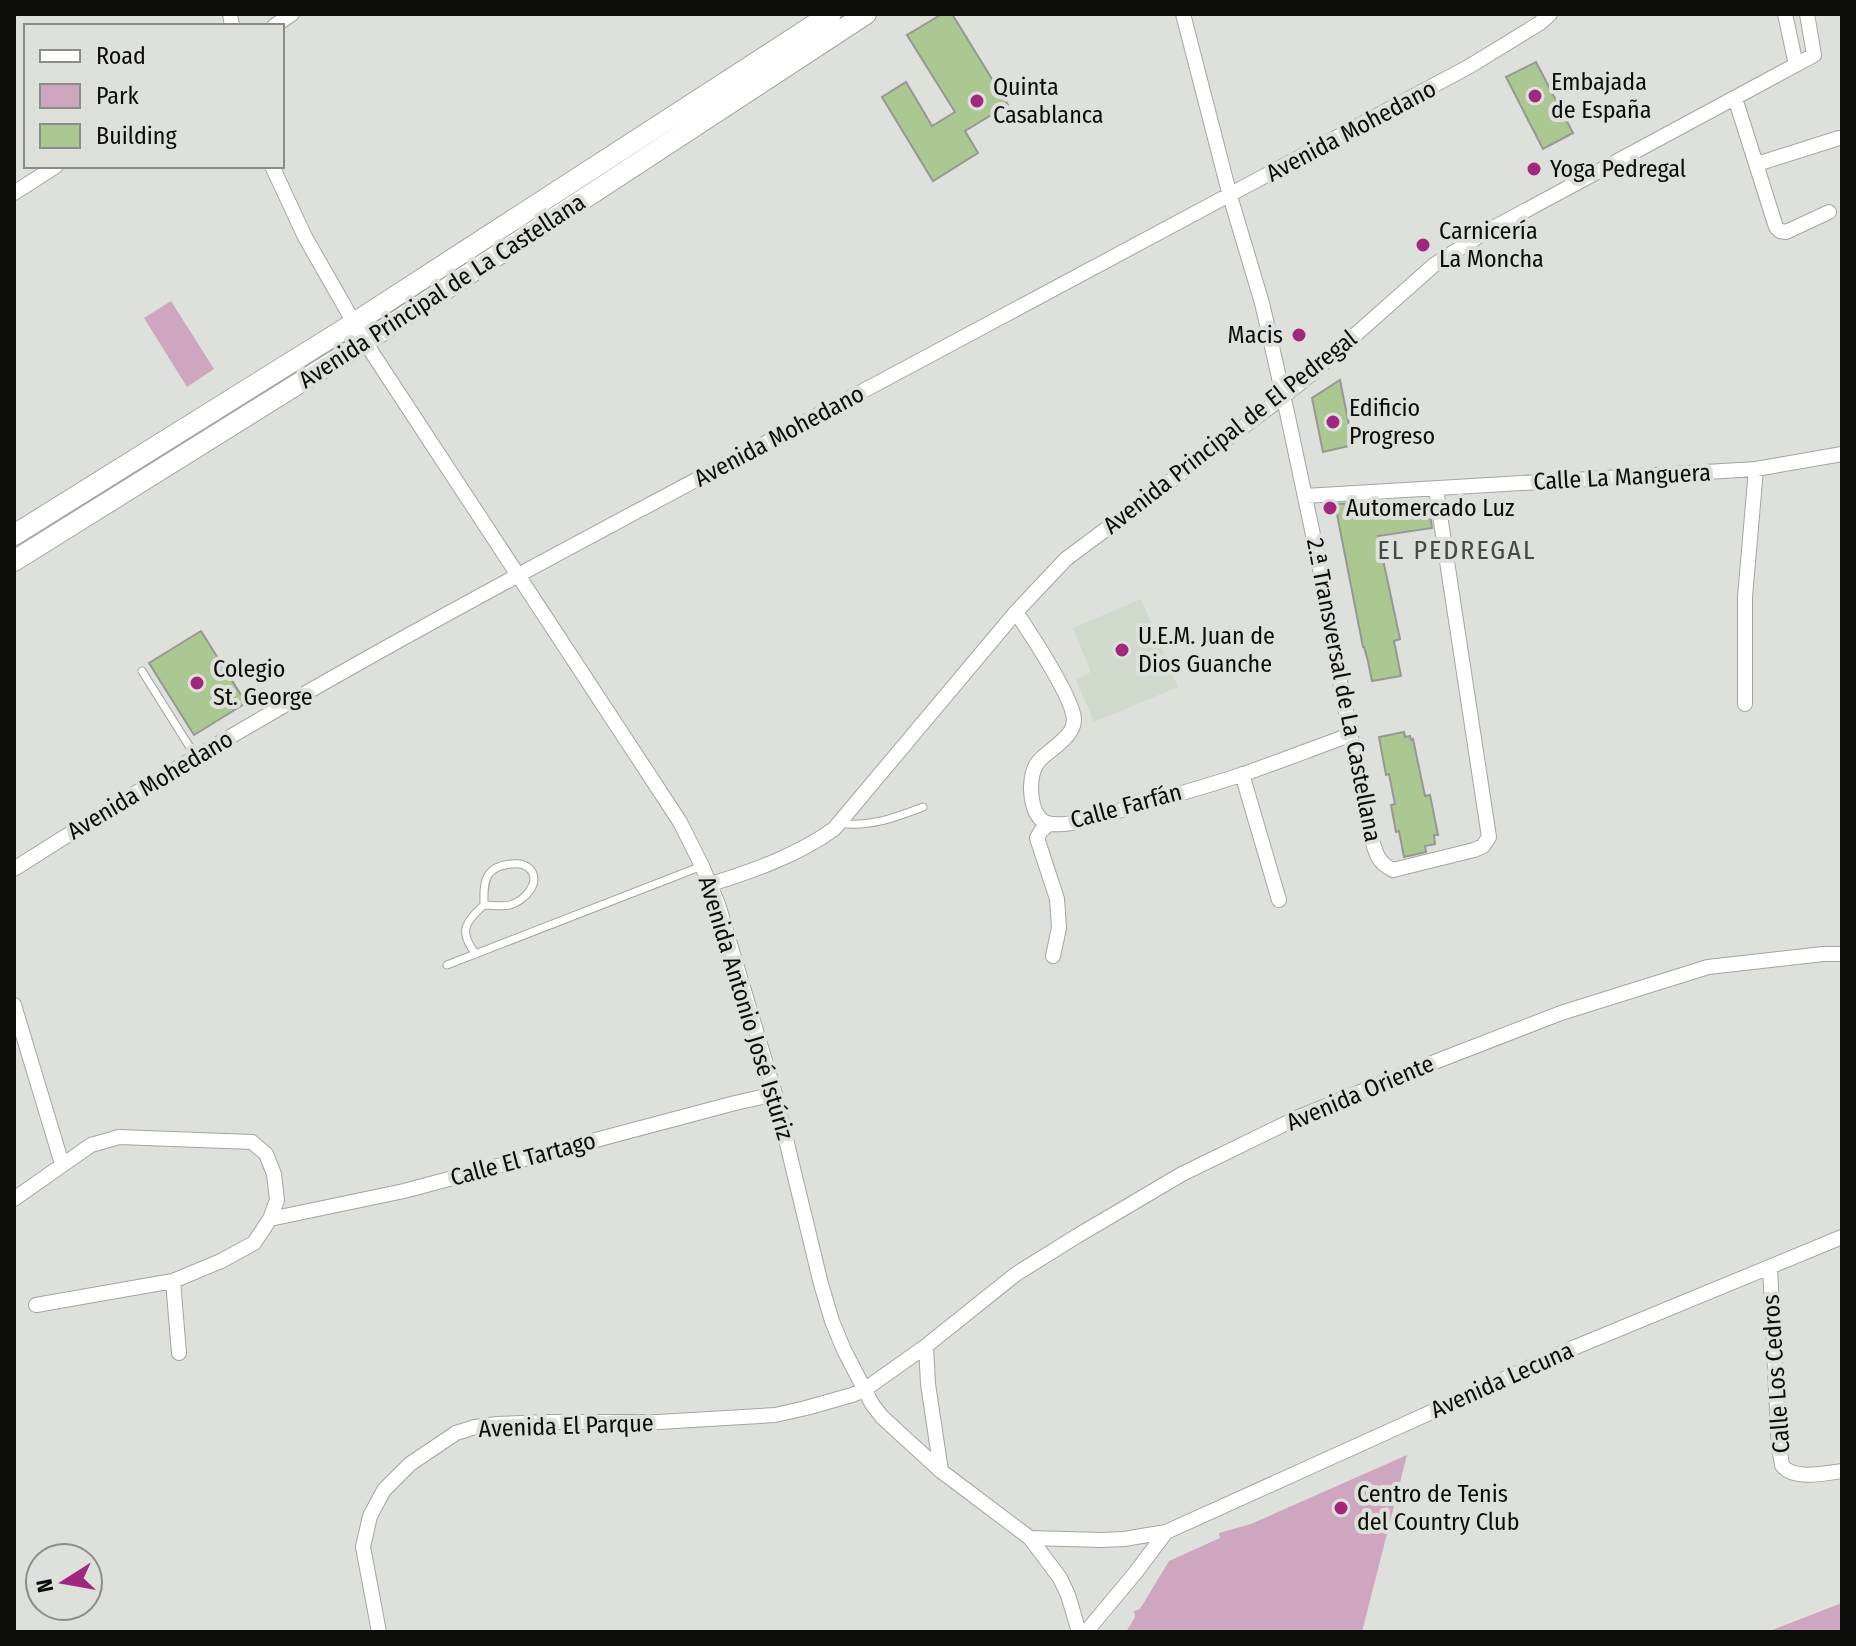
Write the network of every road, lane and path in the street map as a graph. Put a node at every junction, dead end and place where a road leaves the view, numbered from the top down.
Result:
1 (831, 14) edge
2 (866, 14) edge
3 (1183, 14) edge
4 (1550, 14) edge
5 (1785, 14) edge
6 (1807, 14) edge
7 (1796, 65) junction
8 (1735, 98) junction
9 (1839, 138) dead end
10 (1757, 164) junction
11 (53, 168) edge
12 (273, 168) edge
13 (14, 193) edge
14 (1230, 196) junction
15 (1829, 212) dead end
16 (354, 323) junction
17 (365, 342) junction
18 (1283, 397) junction
19 (1842, 454) edge
20 (1756, 469) junction
21 (1436, 489) junction
22 (1305, 496) junction
23 (14, 535) edge
24 (14, 561) edge
25 (517, 575) junction
26 (1016, 612) junction
27 (142, 671) dead end
28 (1745, 704) dead end
29 (1350, 735) junction
30 (196, 757) junction
31 (1242, 774) junction
32 (923, 807) dead end
33 (840, 823) junction
34 (1049, 824) junction
35 (702, 866) junction
36 (14, 869) edge
37 (711, 884) junction
38 (1279, 900) dead end
39 (484, 905) junction
40 (476, 954) junction
41 (1842, 954) edge
42 (1053, 956) dead end
43 (447, 965) dead end
44 (14, 1005) edge
45 (775, 1094) junction
46 (62, 1164) junction
47 (14, 1199) edge
48 (270, 1219) junction
49 (1842, 1237) edge
50 (1770, 1267) junction
51 (173, 1281) junction
52 (36, 1305) dead end
53 (926, 1346) junction
54 (179, 1353) dead end
55 (864, 1390) junction
56 (941, 1471) junction
57 (1842, 1471) edge
58 (1166, 1532) junction
59 (1030, 1538) junction
60 (379, 1632) edge
61 (1079, 1632) edge
62 (1086, 1632) edge

1 - 16 street, Avenida Principal de La Castellana
2 - 17 street, Avenida Principal de La Castellana
3 - 14 street, 2.ª Transversal de La Castellana
4 - 14 street, Avenida Mohedano
5 - 7 street
6 - 7 street, Avenida Principal de El Pedregal
7 - 8 street, Avenida Principal de El Pedregal
8 - 10 street
8 - 18 street, Avenida Principal de El Pedregal
9 - 10 street
10 - 15 street
11 - 13 street
12 - 16 street, Avenida Antonio José Istúriz
14 - 18 street, 2.ª Transversal de La Castellana
14 - 25 street, Avenida Mohedano
16 - 17 street, Avenida Antonio José Istúriz
16 - 23 street, Avenida Principal de La Castellana
17 - 24 street, Avenida Principal de La Castellana
17 - 25 street, Avenida Antonio José Istúriz
18 - 22 street, 2.ª Transversal de La Castellana
18 - 26 street, Avenida Principal de El Pedregal
19 - 20 street, Calle La Manguera
20 - 21 street, Calle La Manguera
20 - 28 street
21 - 22 street, Calle La Manguera
21 - 29 street, 2.ª Transversal de La Castellana
22 - 29 street, 2.ª Transversal de La Castellana
25 - 30 street, Avenida Mohedano
25 - 35 street, Avenida Antonio José Istúriz
26 - 33 street, Avenida Principal de El Pedregal
26 - 34 street, Calle Farfán
27 - 30 lane
29 - 31 street, Calle Farfán
30 - 36 street, Avenida Mohedano
31 - 34 street, Calle Farfán
31 - 38 street
32 - 33 lane
33 - 37 street, Avenida Principal de El Pedregal
34 - 42 street
35 - 37 street, Avenida Antonio José Istúriz
35 - 40 lane
37 - 45 street, Avenida Antonio José Istúriz
39 - 39 lane
39 - 40 lane
40 - 43 lane
41 - 53 street, Avenida Oriente
44 - 46 street
45 - 48 street, Calle El Tartago
45 - 55 street, Avenida Antonio José Istúriz
46 - 47 street
46 - 48 street
48 - 51 street
49 - 50 street, Avenida Lecuna
50 - 57 street, Calle Los Cedros
50 - 58 street, Avenida Lecuna
51 - 52 street
51 - 54 street
53 - 55 street, Avenida Oriente
53 - 56 street
55 - 56 street, Avenida Antonio José Istúriz
55 - 60 street, Avenida El Parque
56 - 59 street, Avenida Antonio José Istúriz
58 - 59 street, Avenida Lecuna
58 - 62 street, Avenida Lecuna
59 - 61 street, Avenida Antonio José Istúriz

